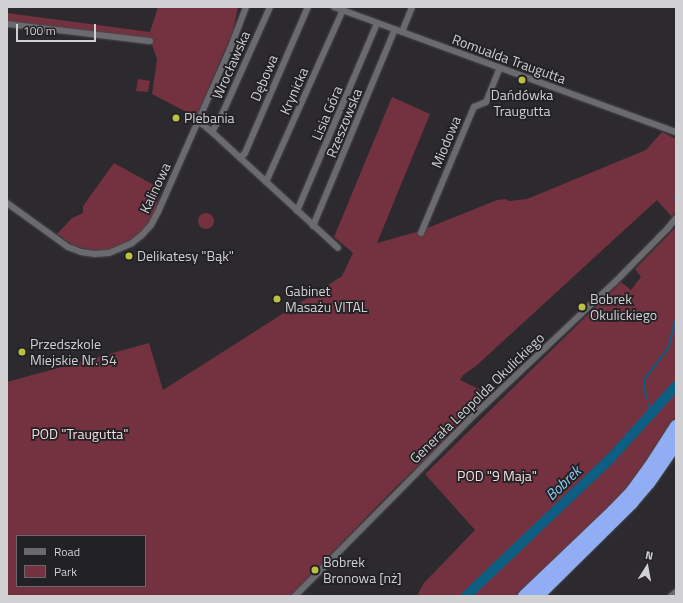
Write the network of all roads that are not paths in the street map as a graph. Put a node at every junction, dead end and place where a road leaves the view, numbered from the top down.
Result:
1 (246, 7) edge
2 (270, 7) edge
3 (308, 7) edge
4 (334, 7) edge
5 (412, 7) edge
6 (343, 10) junction
7 (377, 23) junction
8 (7, 24) edge
9 (395, 29) junction
10 (402, 32) junction
11 (150, 41) dead end
12 (500, 68) junction
13 (198, 121) junction
14 (212, 132) junction
15 (676, 132) edge
16 (240, 158) junction
17 (266, 182) junction
18 (7, 203) edge
19 (297, 211) junction
20 (676, 218) edge
21 (313, 226) junction
22 (421, 233) dead end
23 (338, 248) dead end
24 (676, 426) edge
25 (676, 444) edge
26 (676, 592) edge
27 (295, 596) edge
28 (524, 596) edge
29 (538, 596) edge
30 (672, 596) edge

1 - 13 street, Kalinowa
2 - 14 street, Wrocławska
3 - 16 street, Dębowa
4 - 6 street, Romualda Traugutta
5 - 10 street
6 - 7 street, Romualda Traugutta
6 - 17 street, Krynicka
7 - 9 street, Romualda Traugutta
7 - 19 street, Lisia Góra
8 - 11 street
9 - 10 street, Romualda Traugutta
9 - 21 street, Rzeszowska
10 - 12 street, Romualda Traugutta
12 - 15 street, Romualda Traugutta
12 - 22 street, Miodowa
13 - 14 street
13 - 18 street, Kalinowa
14 - 16 street
16 - 17 street
17 - 19 street
19 - 21 street
20 - 27 street, Generała Leopolda Okulickiego
21 - 23 street
24 - 28 highway
25 - 29 highway
26 - 30 street

